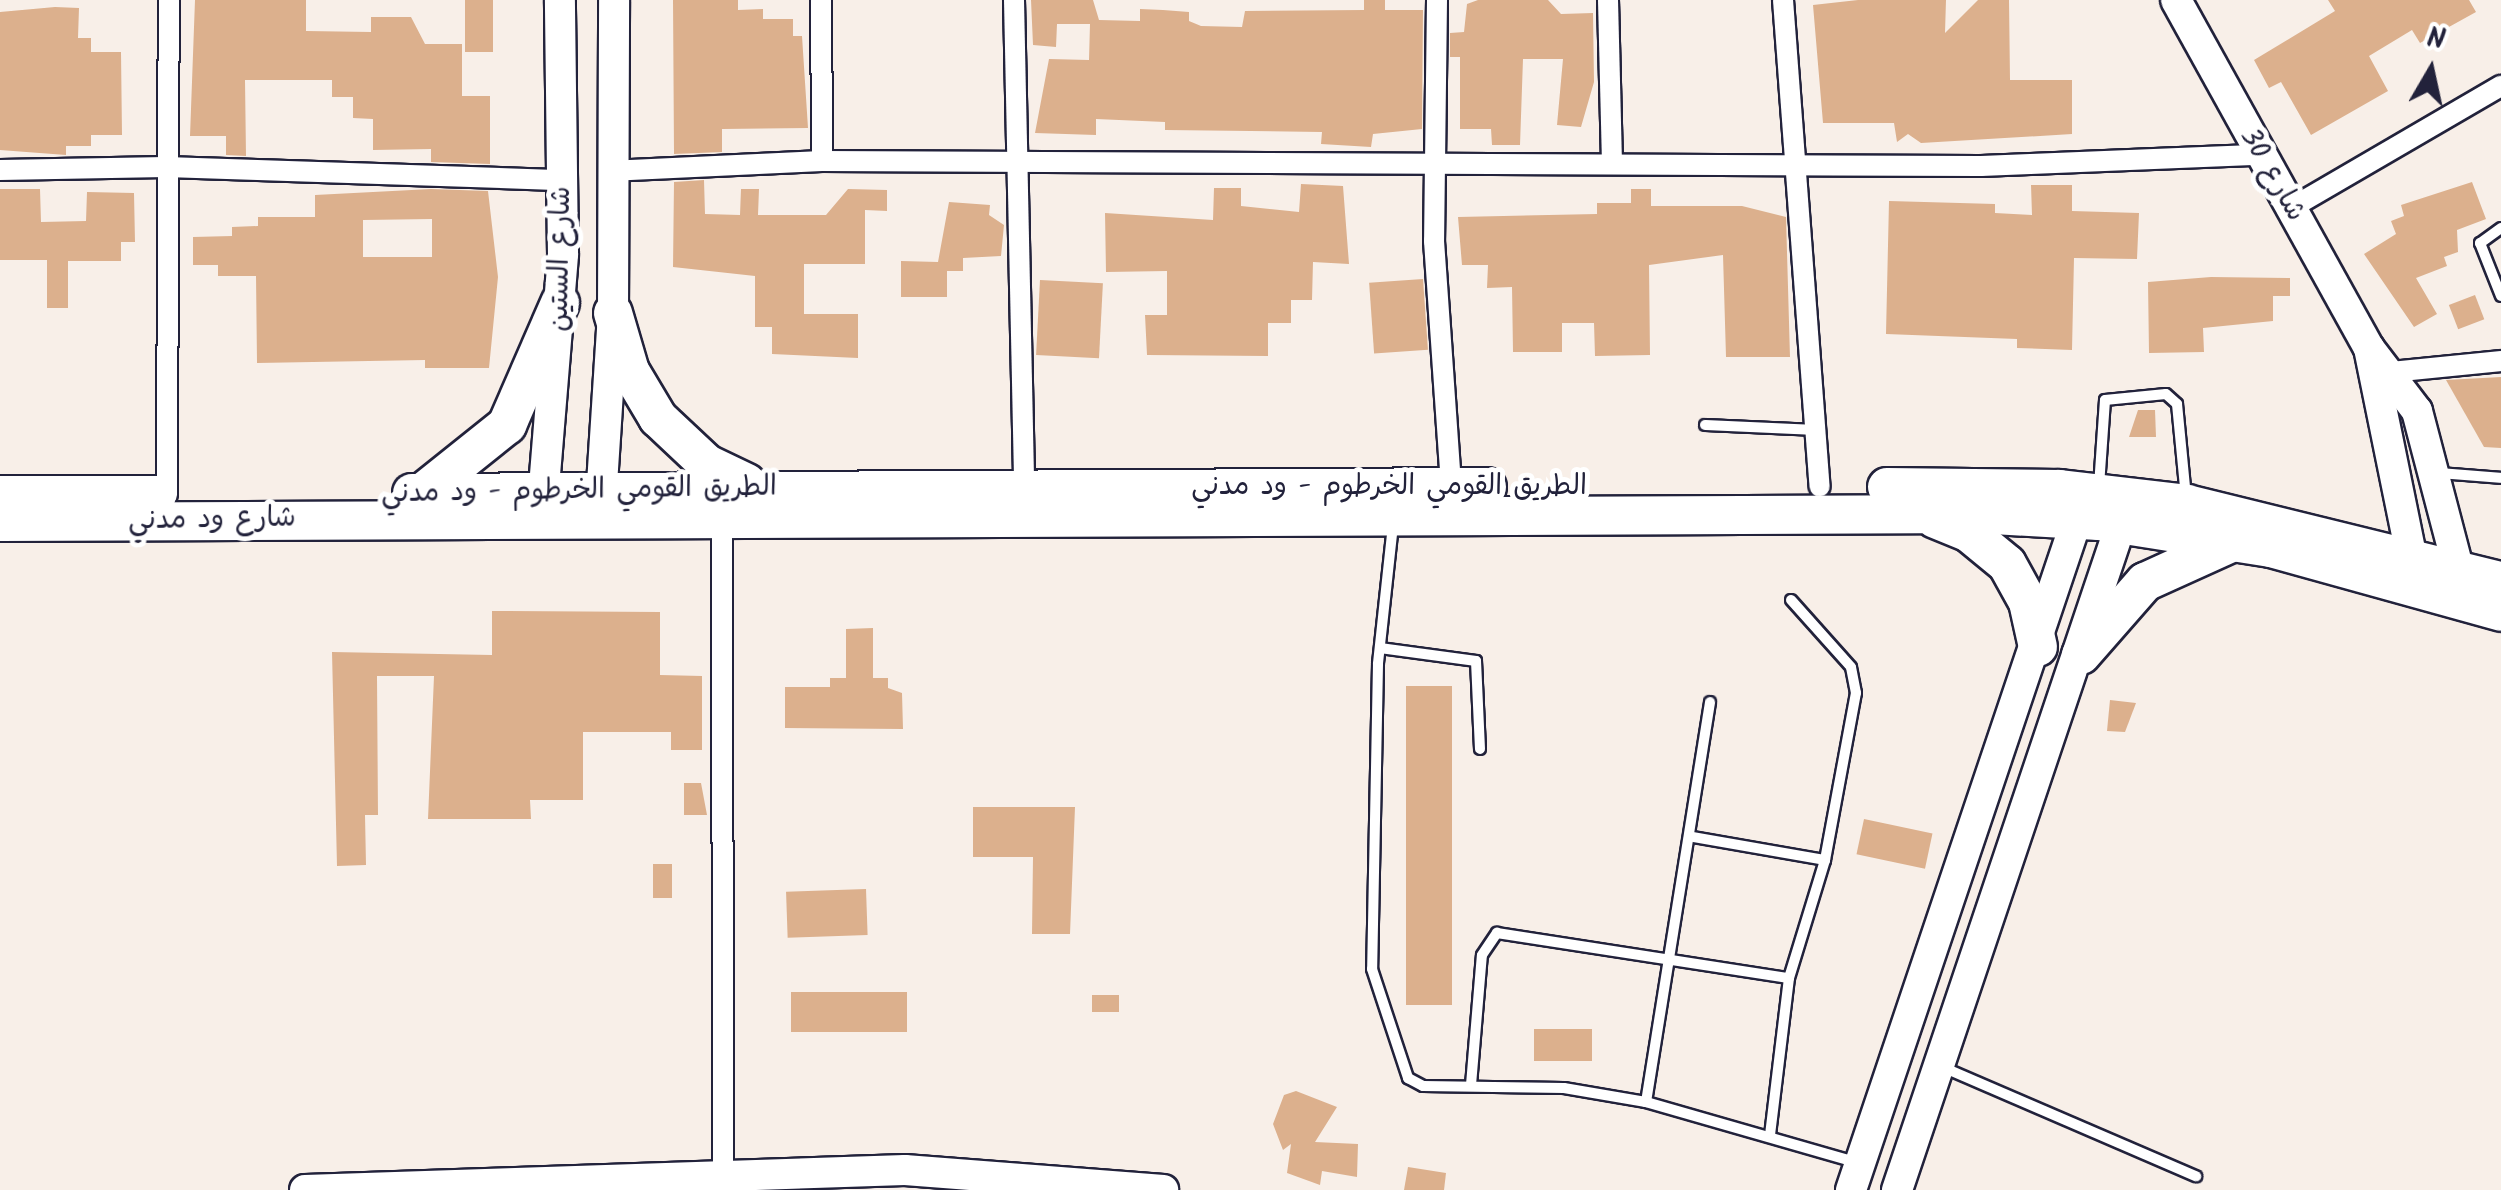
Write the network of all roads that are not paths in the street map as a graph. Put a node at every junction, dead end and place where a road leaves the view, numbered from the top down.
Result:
1 (169, 0) edge
2 (560, 0) edge
3 (614, 0) edge
4 (821, 0) edge
5 (1014, 0) edge
6 (1437, 0) edge
7 (1608, 0) edge
8 (1783, 0) edge
9 (2176, 0) edge
10 (2500, 89) edge
11 (2260, 155) junction
12 (822, 161) junction
13 (1612, 161) junction
14 (1794, 162) junction
15 (1013, 163) junction
16 (1440, 165) junction
17 (166, 166) junction
18 (0, 170) edge
19 (609, 171) junction
20 (563, 193) junction
21 (611, 206) junction
22 (2291, 208) junction
23 (2501, 228) edge
24 (612, 252) junction
25 (563, 254) junction
26 (2501, 296) edge
27 (560, 303) junction
28 (613, 312) junction
29 (2369, 348) junction
30 (2501, 362) edge
31 (2391, 372) junction
32 (1705, 425) dead end
33 (1817, 430) junction
34 (2438, 474) junction
35 (2501, 478) edge
36 (1820, 487) junction
37 (759, 488) junction
38 (1024, 488) junction
39 (1451, 488) junction
40 (0, 495) edge
41 (167, 495) junction
42 (267, 496) joint
43 (543, 502) junction
44 (600, 502) junction
45 (2187, 504) junction
46 (424, 505) junction
47 (2088, 505) junction
48 (1918, 513) junction
49 (1394, 514) junction
50 (722, 517) junction
51 (0, 522) edge
52 (2122, 524) junction
53 (2233, 542) junction
54 (2412, 555) junction
55 (2458, 567) junction
56 (2501, 581) edge
57 (1791, 600) dead end
58 (2501, 612) edge
59 (2038, 647) junction
60 (1380, 648) junction
61 (2081, 655) junction
62 (1710, 702) dead end
63 (1480, 749) dead end
64 (1694, 837) junction
65 (1824, 860) junction
66 (1672, 956) junction
67 (1789, 978) junction
68 (1940, 1066) junction
69 (1472, 1086) junction
70 (1646, 1102) junction
71 (1770, 1134) junction
72 (1855, 1176) edge
73 (2196, 1176) dead end
74 (722, 1182) edge
75 (457, 1185) edge
76 (306, 1190) edge
77 (1164, 1190) edge
78 (1896, 1190) edge

1 - 17 street
2 - 20 street, شارع الستين
3 - 19 street, شارع الستين
4 - 12 street
5 - 15 street
6 - 16 street
7 - 13 street
8 - 14 street
9 - 11 street, شارع 30
10 - 22 street
11 - 14 street
11 - 22 street, شارع 30
12 - 15 street
12 - 19 street
13 - 14 street
13 - 16 street
14 - 33 street
15 - 16 street
15 - 38 street
16 - 39 street
17 - 18 street
17 - 20 street
17 - 41 street
19 - 21 street, شارع الستين
20 - 21 street
20 - 25 street, شارع الستين
21 - 24 street, شارع الستين
22 - 29 street, شارع 30
23 - 26 lane
24 - 25 street
24 - 28 street, شارع الستين
25 - 27 street, شارع الستين
27 - 43 street, شارع الستين
27 - 46 highway
28 - 37 highway
28 - 44 street, شارع الستين
29 - 31 street, شارع 30
29 - 54 street, شارع 30
30 - 31 street
31 - 34 street, شارع 30
32 - 33 lane
33 - 36 street
34 - 35 lane
34 - 55 street, شارع 30
36 - 39 highway, الطريق القومي الخرطوم - ود مدني
36 - 47 highway, الطريق القومي الخرطوم - ود مدني
37 - 38 highway, الطريق القومي الخرطوم - ود مدني
37 - 44 highway, الطريق القومي الخرطوم - ود مدني
38 - 39 highway, الطريق القومي الخرطوم - ود مدني
40 - 41 highway, شارع ود مدني
41 - 42 highway, شارع ود مدني
42 - 46 highway, الطريق القومي الخرطوم - ود مدني
43 - 44 highway, الطريق القومي الخرطوم - ود مدني
43 - 46 highway, الطريق القومي الخرطوم - ود مدني
44 - 50 highway, الطريق القومي الخرطوم - ود مدني
45 - 47 highway, الطريق القومي الخرطوم - ود مدني
45 - 47 lane
45 - 54 highway, الطريق القومي الخرطوم - ود مدني
46 - 51 highway, شارع ود مدني
47 - 48 highway, الطريق القومي الخرطوم - ود مدني
47 - 52 highway, الطريق القومي الخرطوم - ود مدني
47 - 59 street
48 - 49 highway, الطريق القومي الخرطوم - ود مدني
48 - 59 highway
49 - 50 highway, الطريق القومي الخرطوم - ود مدني
49 - 60 lane
50 - 74 street
52 - 53 highway, الطريق القومي الخرطوم - ود مدني
52 - 61 street
53 - 58 highway, الطريق القومي الخرطوم - ود مدني
53 - 61 highway
54 - 55 highway, الطريق القومي الخرطوم - ود مدني
55 - 56 highway, الطريق القومي الخرطوم - ود مدني
57 - 65 lane
59 - 72 street
60 - 63 lane
60 - 69 lane
61 - 68 street
62 - 64 lane
64 - 65 lane
64 - 66 lane
65 - 67 lane
66 - 67 lane
66 - 69 lane
66 - 70 lane
67 - 71 lane
68 - 73 lane
68 - 78 street
69 - 70 lane
70 - 71 lane
71 - 72 lane
74 - 75 street
74 - 77 street
75 - 76 street

